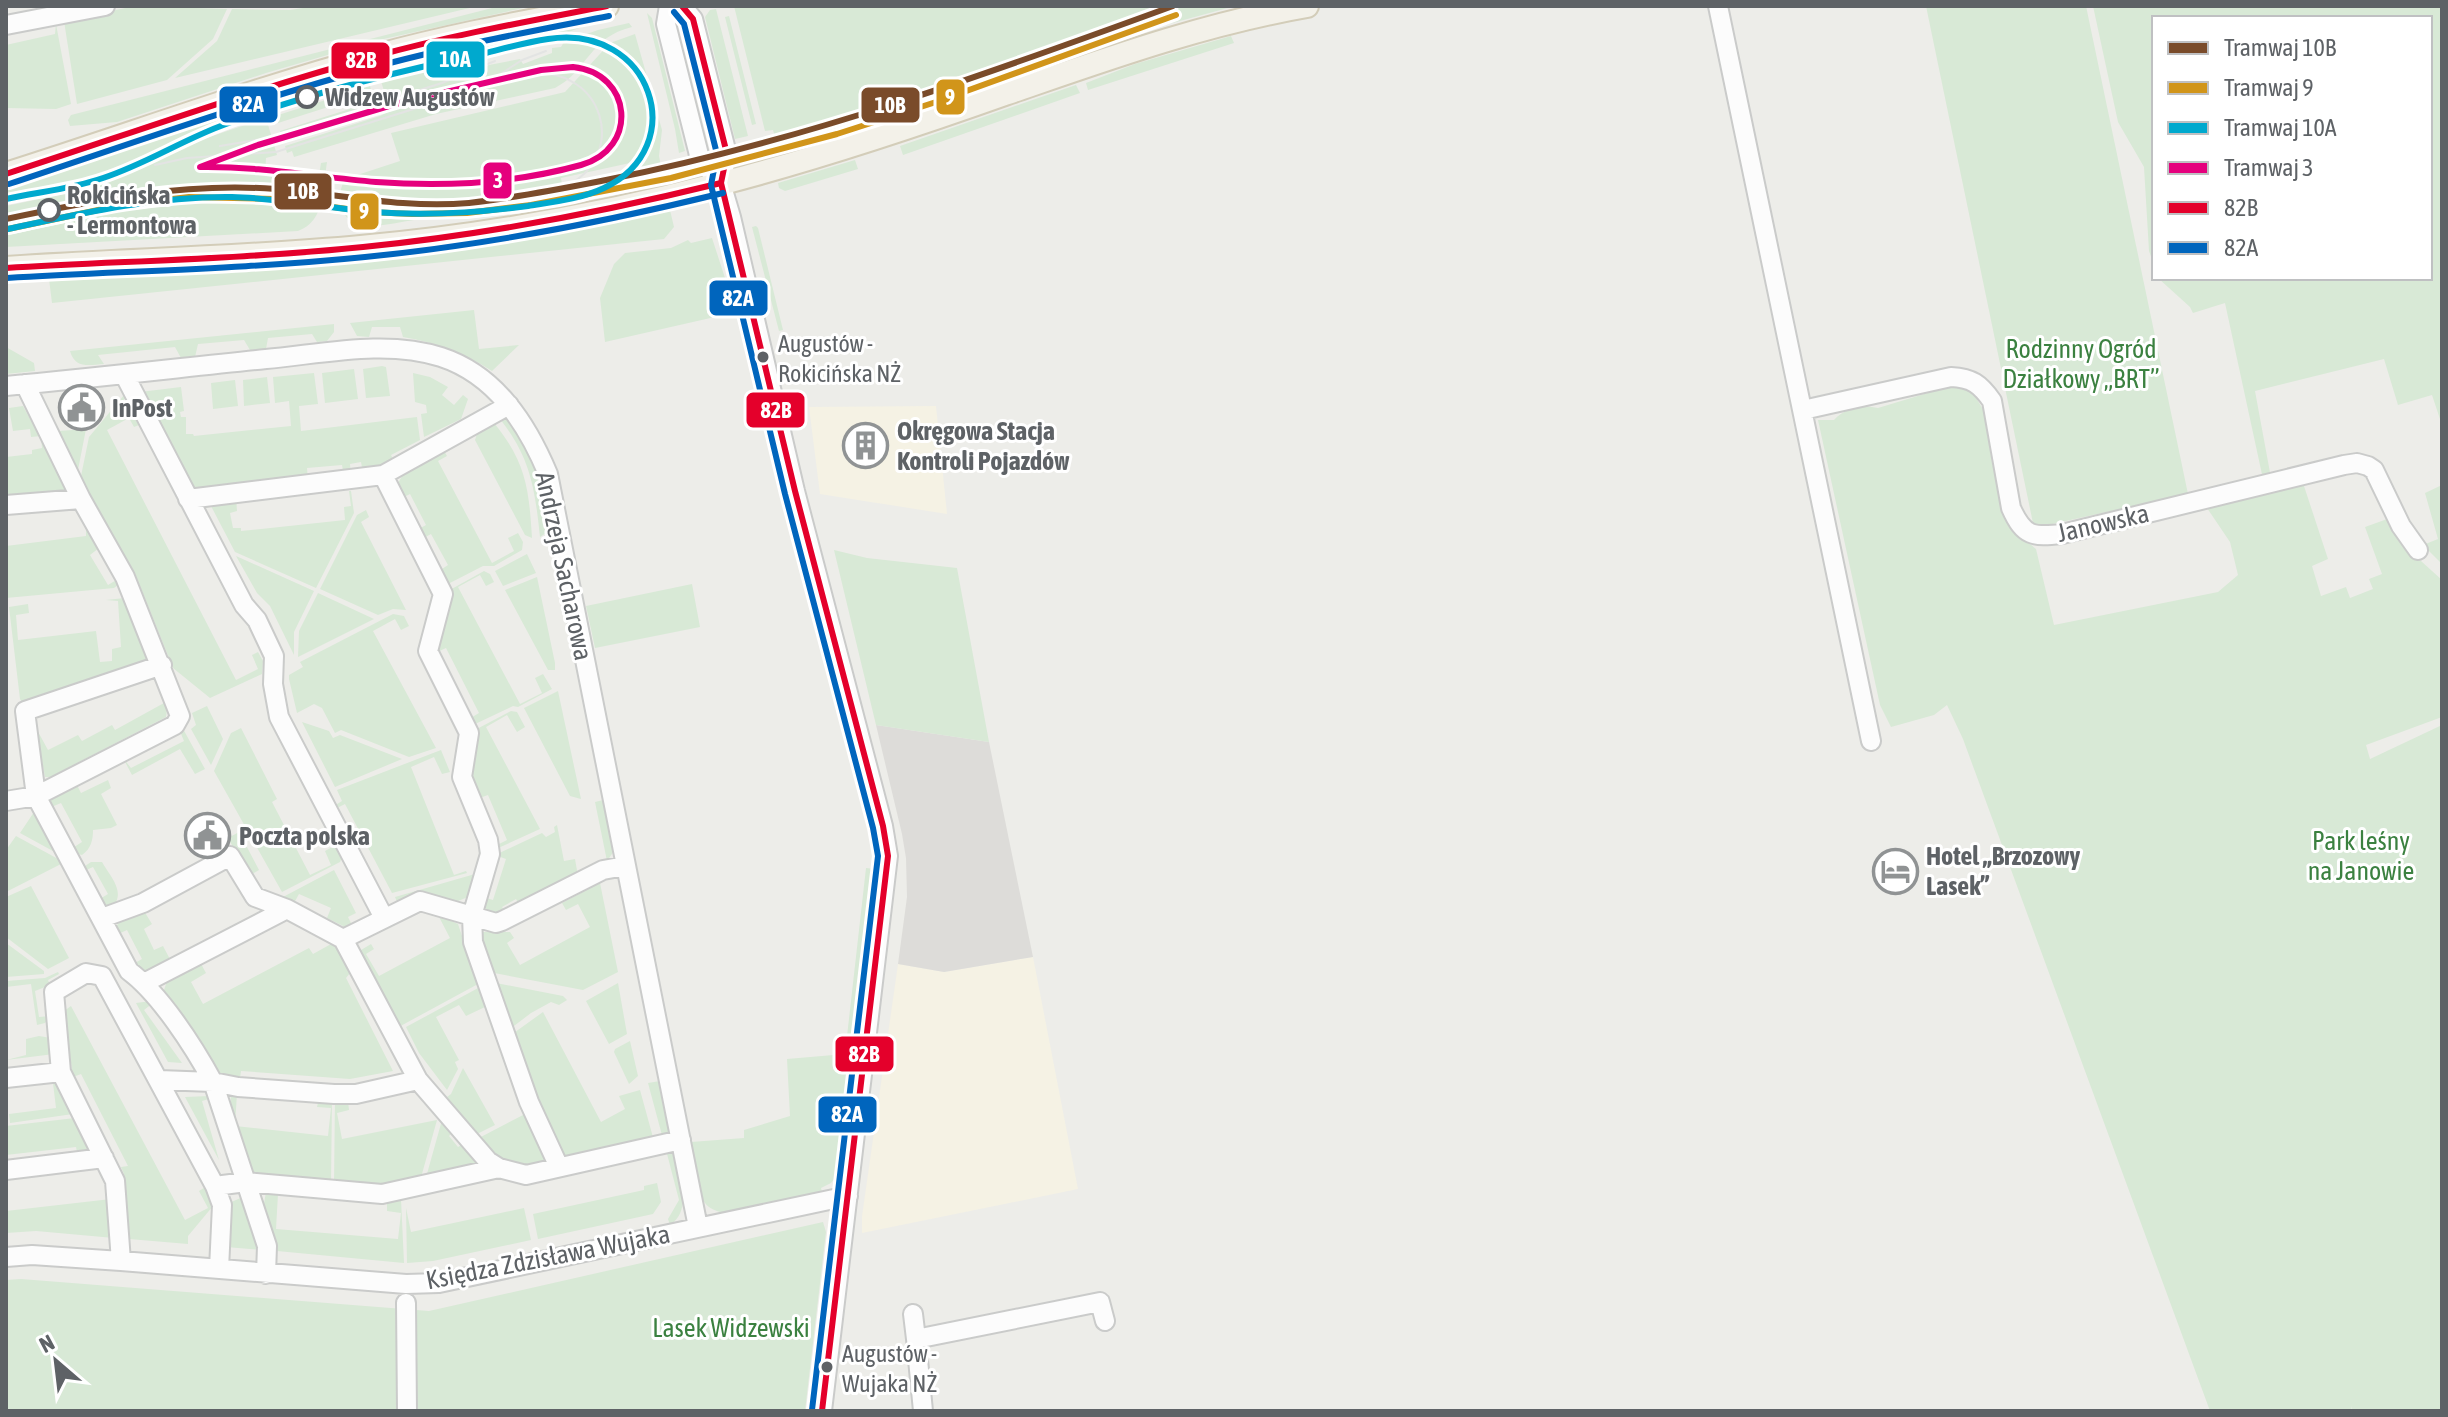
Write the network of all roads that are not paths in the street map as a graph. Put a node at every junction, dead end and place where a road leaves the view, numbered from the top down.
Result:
1 (105, 6) edge
2 (607, 6) edge
3 (669, 6) edge
4 (682, 6) edge
5 (1307, 6) edge
6 (1718, 6) edge
7 (6, 25) edge
8 (6, 174) edge
9 (721, 183) junction
10 (6, 268) edge
11 (124, 374) junction
12 (25, 384) junction
13 (6, 386) edge
14 (509, 405) junction
15 (1803, 410) junction
16 (383, 475) junction
17 (81, 499) junction
18 (188, 499) junction
19 (6, 505) edge
20 (2418, 550) dead end
21 (162, 665) junction
22 (16, 712) edge
23 (1871, 741) dead end
24 (36, 796) junction
25 (6, 801) edge
26 (625, 866) junction
27 (287, 909) junction
28 (472, 916) junction
29 (102, 918) junction
30 (384, 918) junction
31 (343, 939) junction
32 (144, 983) junction
33 (61, 1072) junction
34 (6, 1078) edge
35 (159, 1080) junction
36 (418, 1080) junction
37 (213, 1082) junction
38 (681, 1140) junction
39 (104, 1158) junction
40 (559, 1167) junction
41 (499, 1168) junction
42 (6, 1170) edge
43 (246, 1182) junction
44 (215, 1186) junction
45 (848, 1196) junction
46 (698, 1227) junction
47 (6, 1257) edge
48 (121, 1261) junction
49 (219, 1269) junction
50 (266, 1274) junction
51 (406, 1303) dead end
52 (913, 1314) dead end
53 (1105, 1321) dead end
54 (916, 1339) junction
55 (407, 1411) edge
56 (822, 1411) edge
57 (923, 1411) edge

1 - 7 street
2 - 8 main road
3 - 9 street
4 - 9 street
5 - 9 main road
6 - 15 street
9 - 10 main road
9 - 45 street
11 - 12 street, Andrzeja Sacharowa
11 - 14 street, Andrzeja Sacharowa
11 - 18 street
12 - 13 street, Andrzeja Sacharowa
12 - 17 street
14 - 16 street
14 - 26 street, Andrzeja Sacharowa
15 - 20 street, Janowska
15 - 23 street
16 - 18 street
16 - 28 street
17 - 19 street
17 - 21 street
18 - 30 street
21 - 22 street
21 - 24 street
22 - 24 street
24 - 25 street
24 - 29 street
26 - 28 street
26 - 38 street, Andrzeja Sacharowa
27 - 29 street
27 - 31 street
27 - 32 street
28 - 30 street
28 - 40 street
29 - 32 street
30 - 31 street
31 - 36 street
32 - 37 street
33 - 34 street
33 - 35 street
33 - 39 street
35 - 37 street
35 - 44 street
36 - 37 street
36 - 41 street
37 - 43 street
38 - 40 street
38 - 46 street, Andrzeja Sacharowa
39 - 42 street
39 - 48 street
40 - 41 street
41 - 43 street
43 - 44 street
43 - 50 street
44 - 49 street
45 - 46 street, Księdza Zdzisława Wujaka
45 - 56 street
46 - 50 street, Księdza Zdzisława Wujaka
47 - 48 street, Księdza Zdzisława Wujaka
48 - 49 street, Księdza Zdzisława Wujaka
49 - 50 street, Księdza Zdzisława Wujaka
51 - 55 street
52 - 54 street
53 - 54 street
54 - 57 street

